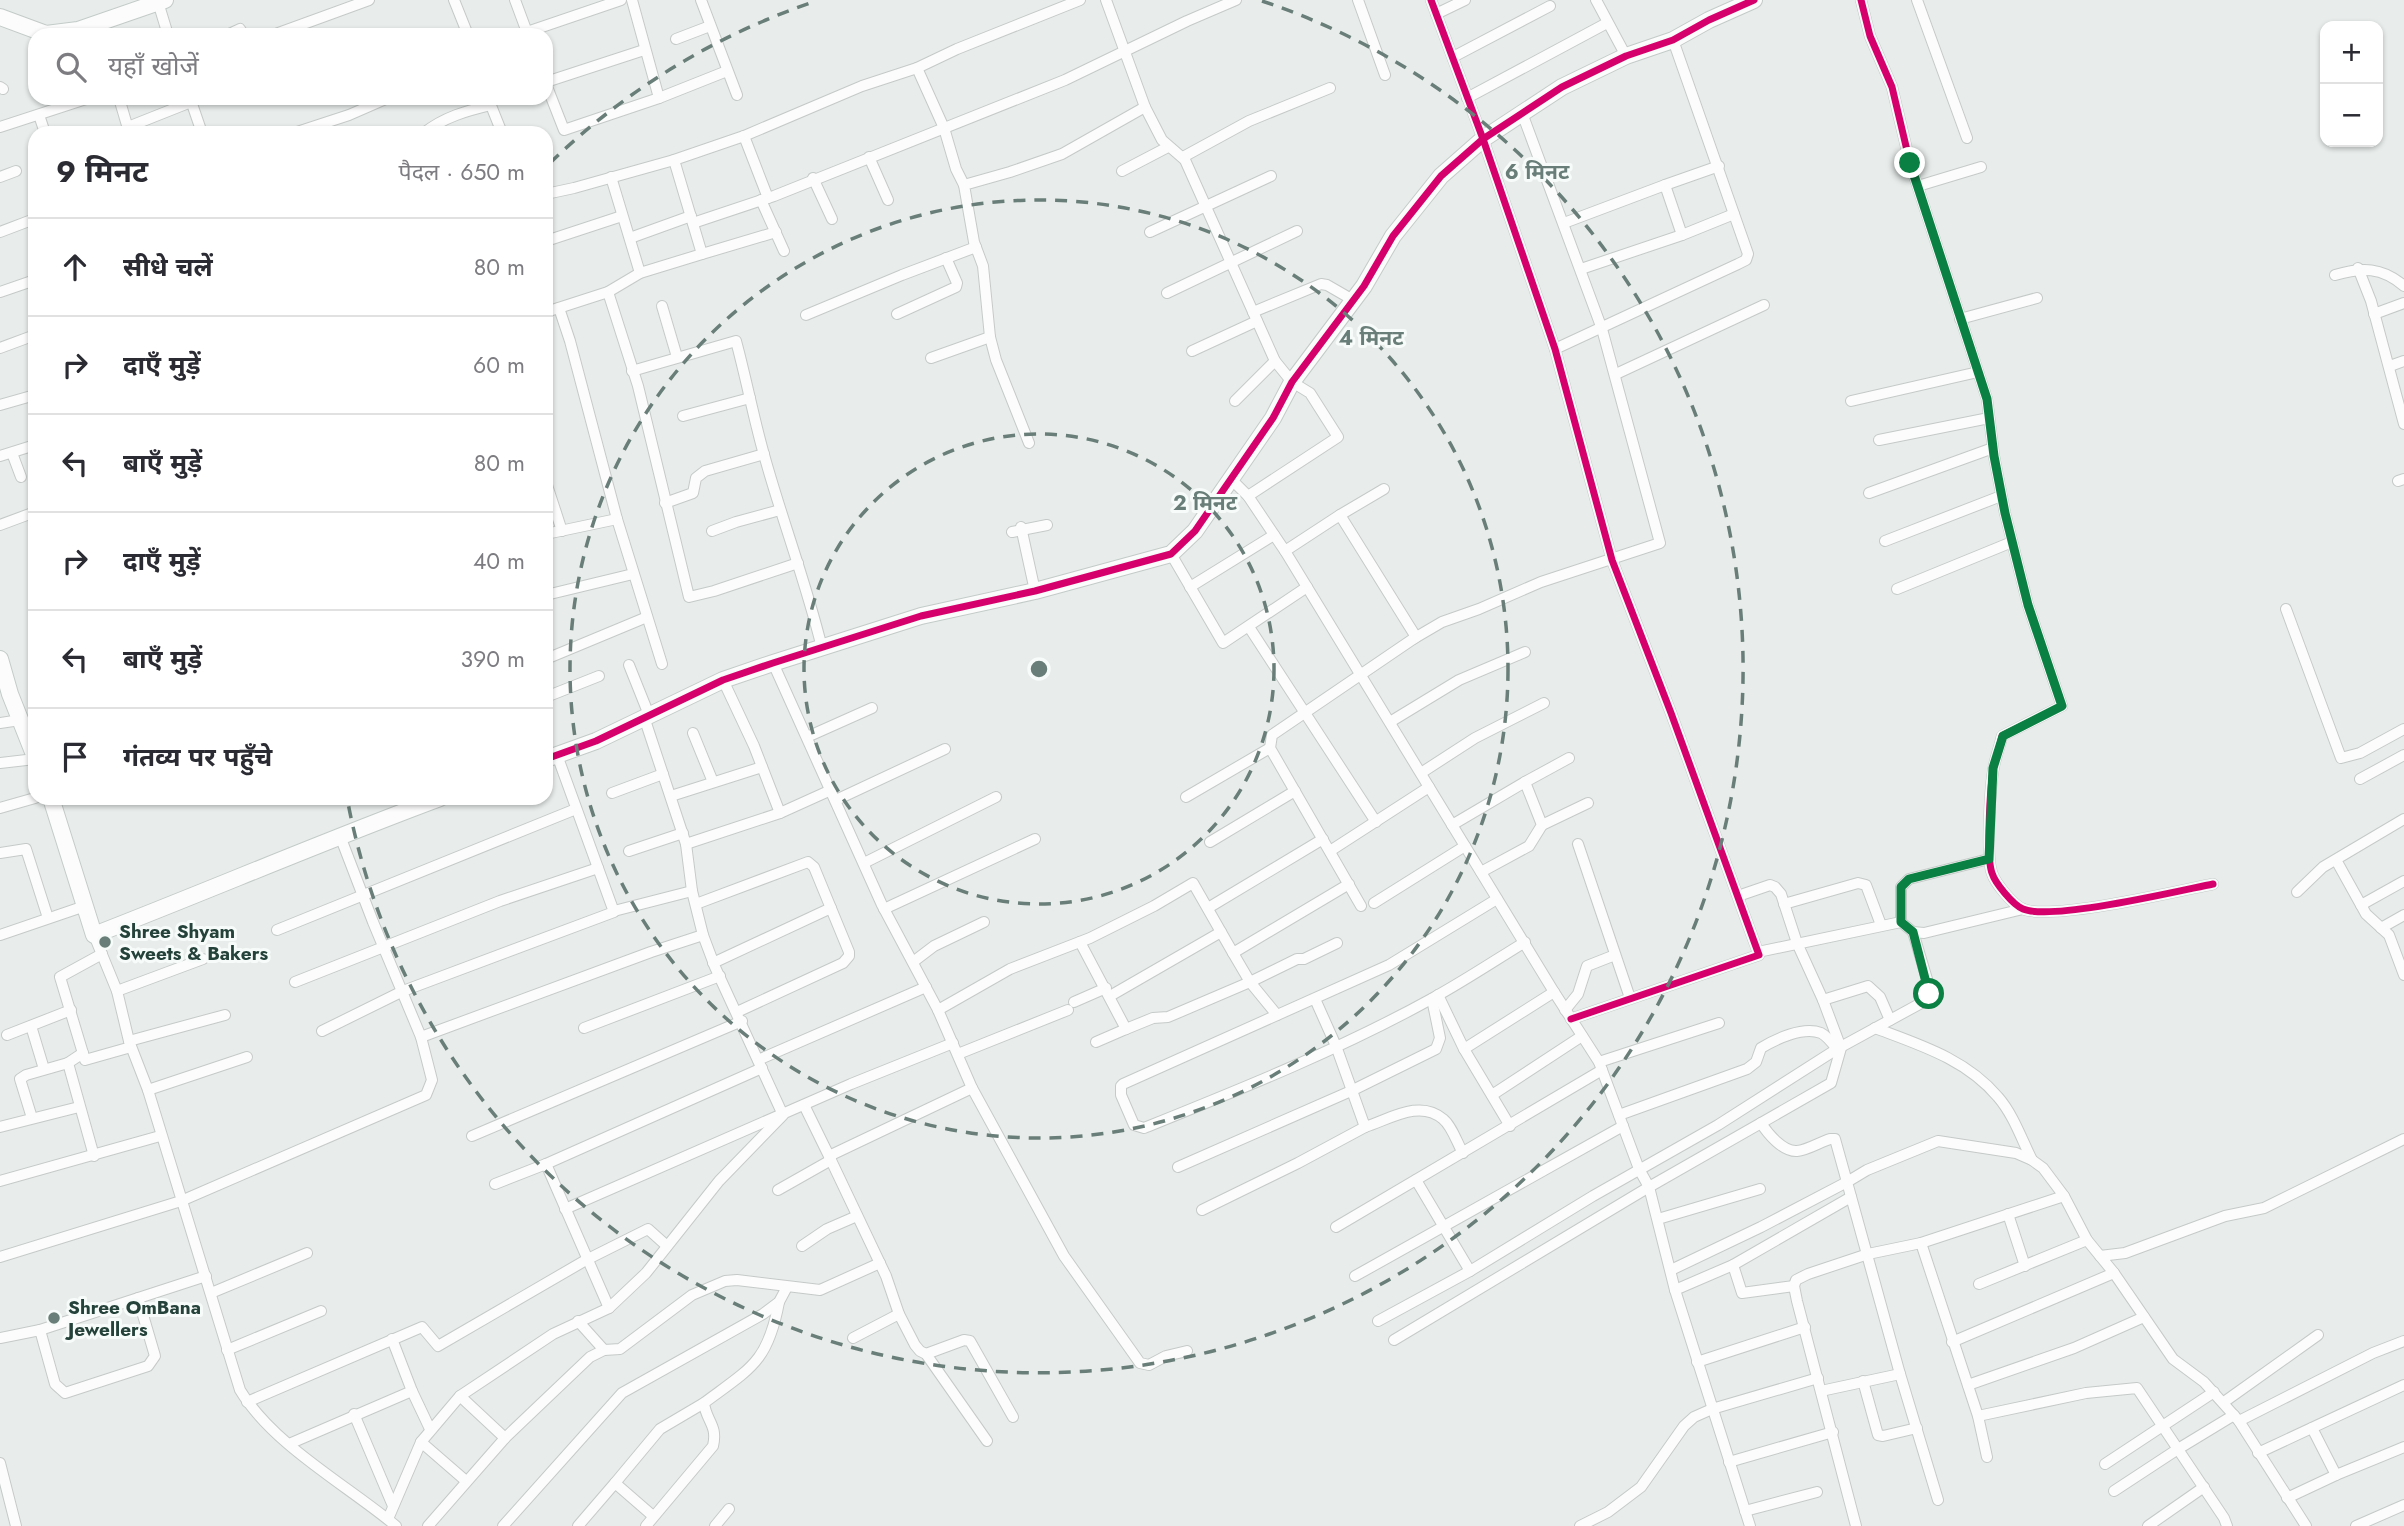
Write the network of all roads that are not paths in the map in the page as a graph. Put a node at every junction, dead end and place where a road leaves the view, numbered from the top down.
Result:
1 (369, 0) edge
2 (454, 0) edge
3 (515, 0) edge
4 (621, 0) edge
5 (632, 0) edge
6 (701, 0) edge
7 (1080, 0) edge
8 (1106, 0) edge
9 (1236, 0) edge
10 (1358, 0) edge
11 (1431, 0) edge
12 (1465, 0) edge
13 (1596, 0) edge
14 (1754, 0) edge
15 (1861, 0) edge
16 (1917, 0) edge
17 (162, 1) edge
18 (1550, 6) dead end
19 (1436, 15) junction
20 (0, 17) edge
21 (1607, 23) junction
22 (710, 26) junction
23 (30, 28) edge
24 (100, 28) edge
25 (167, 28) edge
26 (292, 28) edge
27 (465, 28) edge
28 (526, 28) edge
29 (544, 28) edge
30 (676, 39) dead end
31 (1673, 40) junction
32 (644, 50) junction
33 (1124, 51) junction
34 (1626, 56) junction
35 (1453, 57) junction
36 (917, 68) junction
37 (727, 71) junction
38 (1385, 75) dead end
39 (553, 81) edge
40 (1330, 88) dead end
41 (737, 95) dead end
42 (659, 98) junction
43 (1467, 98) junction
44 (553, 101) edge
45 (68, 105) edge
46 (121, 105) edge
47 (181, 105) edge
48 (195, 105) edge
49 (372, 105) edge
50 (481, 105) edge
51 (491, 105) edge
52 (1145, 107) junction
53 (1521, 113) junction
54 (39, 115) junction
55 (43, 126) edge
56 (128, 126) edge
57 (137, 126) edge
58 (200, 126) edge
59 (315, 126) edge
60 (433, 126) edge
61 (499, 126) edge
62 (0, 127) edge
63 (944, 128) junction
64 (744, 136) junction
65 (1966, 138) dead end
66 (1483, 139) junction
67 (1168, 147) junction
68 (869, 157) junction
69 (1183, 157) junction
70 (674, 160) junction
71 (1719, 166) junction
72 (1980, 167) dead end
73 (16, 171) dead end
74 (1122, 171) dead end
75 (1271, 176) dead end
76 (0, 177) edge
77 (611, 177) junction
78 (813, 178) junction
79 (964, 185) junction
80 (1665, 185) junction
81 (1918, 186) junction
82 (553, 192) edge
83 (764, 199) junction
84 (888, 200) dead end
85 (1206, 206) junction
86 (1734, 215) junction
87 (622, 216) junction
88 (832, 219) dead end
89 (28, 220) edge
90 (692, 220) junction
91 (1564, 223) junction
92 (1297, 231) dead end
93 (0, 232) edge
94 (776, 232) junction
95 (1150, 232) dead end
96 (1682, 235) junction
97 (630, 238) junction
98 (553, 240) edge
99 (976, 247) junction
100 (784, 251) dead end
101 (702, 254) junction
102 (946, 258) junction
103 (1231, 263) junction
104 (2358, 268) junction
105 (1581, 269) junction
106 (640, 273) junction
107 (2335, 275) dead end
108 (28, 282) edge
109 (2402, 282) edge
110 (0, 292) edge
111 (608, 292) junction
112 (1167, 293) dead end
113 (2038, 298) dead end
114 (1353, 300) junction
115 (2404, 303) edge
116 (1764, 305) dead end
117 (662, 306) dead end
118 (559, 308) junction
119 (553, 310) edge
120 (897, 314) dead end
121 (2374, 314) junction
122 (806, 315) dead end
123 (1255, 317) junction
124 (1960, 319) junction
125 (1602, 328) junction
126 (990, 337) junction
127 (28, 338) edge
128 (0, 348) edge
129 (1555, 349) junction
130 (1192, 351) dead end
131 (677, 357) junction
132 (931, 358) dead end
133 (1275, 360) junction
134 (2404, 361) edge
135 (2390, 366) junction
136 (632, 371) junction
137 (1978, 372) junction
138 (1616, 374) junction
139 (1292, 382) junction
140 (28, 397) edge
141 (750, 398) junction
142 (1235, 401) dead end
143 (1851, 401) dead end
144 (0, 405) edge
145 (683, 416) dead end
146 (1989, 418) junction
147 (2404, 423) edge
148 (1878, 440) dead end
149 (1029, 443) dead end
150 (28, 447) edge
151 (1993, 448) junction
152 (12, 453) junction
153 (764, 454) junction
154 (0, 456) edge
155 (21, 477) dead end
156 (1231, 479) junction
157 (1384, 489) dead end
158 (1869, 493) dead end
159 (1248, 496) junction
160 (2001, 496) junction
161 (553, 503) edge
162 (665, 503) junction
163 (780, 510) junction
164 (28, 515) edge
165 (1340, 516) junction
166 (617, 520) junction
167 (0, 525) edge
168 (1048, 525) dead end
169 (562, 531) junction
170 (712, 531) dead end
171 (553, 533) edge
172 (1274, 535) junction
173 (1885, 541) dead end
174 (2012, 542) junction
175 (1285, 551) junction
176 (1171, 554) junction
177 (1612, 560) junction
178 (798, 564) junction
179 (633, 574) junction
180 (1190, 587) junction
181 (1307, 587) junction
182 (1897, 589) dead end
183 (1035, 591) junction
184 (553, 593) edge
185 (2286, 609) dead end
186 (647, 617) junction
187 (1249, 627) junction
188 (1413, 639) junction
189 (822, 648) junction
190 (1525, 652) dead end
191 (553, 656) edge
192 (1, 663) edge
193 (773, 663) junction
194 (629, 664) dead end
195 (662, 664) dead end
196 (1362, 674) junction
197 (599, 676) dead end
198 (723, 680) junction
199 (553, 694) edge
200 (1544, 703) dead end
201 (872, 708) dead end
202 (1305, 712) junction
203 (647, 716) junction
204 (20, 720) junction
205 (1390, 722) junction
206 (0, 723) edge
207 (2404, 729) edge
208 (693, 733) dead end
209 (807, 737) junction
210 (28, 738) edge
211 (1270, 748) junction
212 (945, 749) dead end
213 (28, 751) edge
214 (2404, 755) edge
215 (553, 756) edge
216 (1569, 758) dead end
217 (553, 761) edge
218 (0, 763) edge
219 (762, 767) junction
220 (1421, 773) junction
221 (663, 774) junction
222 (2360, 779) dead end
223 (713, 782) junction
224 (1525, 782) junction
225 (1429, 787) junction
226 (1295, 791) junction
227 (612, 793) dead end
228 (833, 795) junction
229 (671, 796) junction
230 (996, 797) dead end
231 (1186, 797) dead end
232 (28, 800) edge
233 (1588, 803) dead end
234 (53, 805) edge
235 (401, 805) edge
236 (0, 808) edge
237 (576, 809) junction
238 (780, 813) junction
239 (2404, 819) edge
240 (1376, 821) junction
241 (1452, 825) junction
242 (1542, 825) junction
243 (683, 833) junction
244 (340, 836) junction
245 (1035, 839) dead end
246 (1323, 839) junction
247 (1210, 842) dead end
248 (1578, 844) dead end
249 (686, 845) junction
250 (1465, 846) junction
251 (629, 851) dead end
252 (1330, 851) junction
253 (0, 853) edge
254 (1989, 859) junction
255 (2336, 860) junction
256 (864, 863) junction
257 (598, 868) junction
258 (1481, 872) junction
259 (2404, 881) edge
260 (1349, 884) junction
261 (2213, 884) dead end
262 (692, 891) junction
263 (2297, 892) dead end
264 (362, 894) junction
265 (1738, 896) junction
266 (1497, 899) junction
267 (1374, 903) dead end
268 (696, 904) junction
269 (1784, 904) junction
270 (2361, 905) junction
271 (85, 906) junction
272 (1361, 906) dead end
273 (831, 908) junction
274 (1208, 908) junction
275 (884, 909) junction
276 (2023, 909) junction
277 (614, 911) junction
278 (2404, 915) edge
279 (48, 918) junction
280 (984, 922) dead end
281 (1901, 922) junction
282 (1881, 925) junction
283 (2381, 928) junction
284 (277, 930) dead end
285 (1221, 932) junction
286 (1913, 932) junction
287 (0, 935) edge
288 (94, 935) junction
289 (703, 935) junction
290 (1080, 942) junction
291 (1525, 942) junction
292 (1337, 943) dead end
293 (1797, 943) junction
294 (384, 946) junction
295 (1233, 953) junction
296 (1758, 953) junction
297 (102, 954) junction
298 (1615, 955) junction
299 (203, 959) dead end
300 (913, 962) junction
301 (713, 963) junction
302 (2404, 974) edge
303 (720, 976) junction
304 (295, 982) dead end
305 (1250, 982) junction
306 (926, 987) junction
307 (117, 991) junction
308 (403, 991) junction
309 (1108, 992) junction
310 (1554, 992) junction
311 (1435, 997) junction
312 (1630, 998) junction
313 (1315, 999) junction
314 (1823, 1000) junction
315 (71, 1010) junction
316 (938, 1010) junction
317 (225, 1014) dead end
318 (1568, 1014) junction
319 (1277, 1015) junction
320 (739, 1016) junction
321 (1890, 1020) junction
322 (1719, 1023) dead end
323 (31, 1026) junction
324 (584, 1028) dead end
325 (1875, 1028) junction
326 (1126, 1029) junction
327 (322, 1031) dead end
328 (6, 1035) dead end
329 (1582, 1036) junction
330 (421, 1037) junction
331 (1096, 1042) dead end
332 (953, 1043) junction
333 (130, 1044) junction
334 (1336, 1046) junction
335 (1464, 1049) junction
336 (1839, 1049) junction
337 (83, 1052) junction
338 (958, 1054) junction
339 (247, 1057) dead end
340 (68, 1063) junction
341 (760, 1064) junction
342 (1601, 1066) junction
343 (44, 1069) junction
344 (972, 1088) junction
345 (148, 1090) junction
346 (1351, 1091) junction
347 (1492, 1095) junction
348 (804, 1105) junction
349 (79, 1107) junction
350 (783, 1115) junction
351 (32, 1118) junction
352 (1621, 1120) junction
353 (1761, 1123) junction
354 (1510, 1126) junction
355 (0, 1127) edge
356 (1365, 1127) junction
357 (160, 1136) junction
358 (472, 1136) dead end
359 (2404, 1139) edge
360 (1463, 1153) junction
361 (93, 1156) junction
362 (830, 1158) junction
363 (2032, 1160) junction
364 (546, 1164) junction
365 (1178, 1167) dead end
366 (1639, 1169) junction
367 (1416, 1180) junction
368 (0, 1181) edge
369 (1847, 1182) junction
370 (495, 1184) dead end
371 (1649, 1187) junction
372 (1760, 1189) dead end
373 (778, 1190) dead end
374 (2064, 1196) junction
375 (1851, 1197) junction
376 (181, 1201) junction
377 (565, 1209) junction
378 (1202, 1210) dead end
379 (2008, 1214) junction
380 (857, 1216) junction
381 (1658, 1219) junction
382 (1336, 1227) dead end
383 (1443, 1227) junction
384 (2087, 1240) junction
385 (1922, 1243) junction
386 (667, 1246) junction
387 (802, 1246) dead end
388 (307, 1253) dead end
389 (1868, 1254) junction
390 (2101, 1256) junction
391 (0, 1257) edge
392 (586, 1260) junction
393 (880, 1263) junction
394 (1732, 1265) junction
395 (2025, 1266) junction
396 (1671, 1270) junction
397 (1470, 1271) junction
398 (2114, 1273) junction
399 (205, 1276) junction
400 (1355, 1276) dead end
401 (1979, 1284) dead end
402 (1794, 1286) junction
403 (788, 1287) junction
404 (1675, 1290) junction
405 (211, 1293) junction
406 (138, 1298) junction
407 (779, 1301) junction
408 (609, 1308) junction
409 (321, 1311) dead end
410 (899, 1314) junction
411 (2144, 1317) junction
412 (579, 1321) junction
413 (1378, 1321) dead end
414 (1805, 1327) junction
415 (40, 1330) junction
416 (2318, 1335) dead end
417 (0, 1338) edge
418 (853, 1338) dead end
419 (392, 1339) junction
420 (1394, 1340) dead end
421 (2404, 1340) edge
422 (1952, 1342) junction
423 (226, 1350) junction
424 (604, 1350) junction
425 (1188, 1351) dead end
426 (926, 1354) junction
427 (1697, 1362) junction
428 (1900, 1374) junction
429 (1818, 1378) junction
430 (1863, 1381) junction
431 (1968, 1385) junction
432 (2404, 1385) edge
433 (412, 1391) junction
434 (1821, 1391) junction
435 (2214, 1392) junction
436 (460, 1396) junction
437 (247, 1402) junction
438 (2224, 1402) junction
439 (704, 1403) junction
440 (1712, 1409) junction
441 (354, 1414) junction
442 (1978, 1416) junction
443 (1013, 1417) dead end
444 (2236, 1418) junction
445 (2163, 1424) junction
446 (1917, 1428) junction
447 (2312, 1428) junction
448 (430, 1429) junction
449 (1833, 1432) junction
450 (505, 1438) junction
451 (987, 1441) dead end
452 (421, 1442) junction
453 (289, 1444) junction
454 (2404, 1447) edge
455 (2178, 1449) junction
456 (2258, 1453) junction
457 (1987, 1457) dead end
458 (1729, 1462) junction
459 (0, 1463) edge
460 (2105, 1464) dead end
461 (2336, 1475) junction
462 (466, 1481) junction
463 (615, 1483) junction
464 (2204, 1487) junction
465 (1817, 1492) dead end
466 (2114, 1492) dead end
467 (2287, 1498) junction
468 (1938, 1500) dead end
469 (2404, 1505) edge
470 (393, 1506) junction
471 (729, 1509) dead end
472 (1745, 1511) junction
473 (653, 1516) junction
474 (393, 1524) edge
475 (16, 1526) edge
476 (428, 1526) edge
477 (503, 1526) edge
478 (578, 1526) edge
479 (646, 1526) edge
480 (715, 1526) edge
481 (1580, 1526) edge
482 (1750, 1526) edge
483 (1857, 1526) edge
484 (2148, 1526) edge
485 (2227, 1526) edge
486 (2305, 1526) edge
487 (2356, 1526) edge

1 - 26 street
2 - 27 street
3 - 28 street
4 - 29 street
5 - 32 street
6 - 22 street
7 - 36 street
8 - 33 street
9 - 33 street
10 - 38 street
11 - 19 street
12 - 19 street
13 - 21 street
14 - 31 street
15 - 81 street
16 - 65 street
17 - 24 street
17 - 25 street
18 - 35 street
19 - 35 street
20 - 23 street
21 - 34 street
21 - 43 street
22 - 30 street
22 - 37 street
31 - 34 street
31 - 71 street
32 - 39 street
32 - 42 street
33 - 52 street
33 - 63 street
34 - 53 street
35 - 43 street
36 - 63 street
36 - 64 street
37 - 41 street
37 - 42 street
40 - 69 street
42 - 44 street
43 - 66 street
45 - 54 street
46 - 56 street
47 - 57 street
48 - 58 street
49 - 59 street
50 - 60 street
51 - 61 street
52 - 67 street
52 - 79 street
53 - 66 street
53 - 91 street
54 - 55 street
54 - 62 street
63 - 68 street
63 - 79 street
64 - 70 street
64 - 83 street
66 - 114 street
66 - 129 street
67 - 69 street
67 - 74 street
68 - 78 street
68 - 84 street
69 - 85 street
70 - 77 street
70 - 90 street
71 - 80 street
71 - 86 street
72 - 81 street
73 - 76 street
75 - 85 street
77 - 82 street
77 - 87 street
78 - 83 street
78 - 88 street
79 - 99 street
80 - 91 street
80 - 96 street
81 - 124 street
83 - 90 street
83 - 94 street
85 - 95 street
85 - 103 street
86 - 96 street
86 - 125 street
87 - 97 street
87 - 98 street
89 - 93 street
90 - 97 street
90 - 101 street
91 - 105 street
92 - 103 street
94 - 100 street
94 - 101 street
96 - 105 street
97 - 106 street
99 - 102 street
99 - 126 street
101 - 106 street
102 - 120 street
102 - 122 street
103 - 112 street
103 - 123 street
104 - 107 street
104 - 109 street
104 - 121 street
105 - 125 street
106 - 111 street
108 - 110 street
111 - 118 street
111 - 136 street
113 - 124 street
114 - 123 street
114 - 139 street
115 - 121 street
116 - 138 street
117 - 131 street
118 - 119 street
118 - 166 street
121 - 135 street
123 - 130 street
123 - 133 street
124 - 137 street
125 - 129 street
125 - 138 street
126 - 132 street
126 - 149 street
127 - 128 street
129 - 177 street
131 - 136 street
131 - 141 street
133 - 139 street
133 - 142 street
134 - 135 street
135 - 147 street
136 - 162 street
137 - 143 street
137 - 146 street
138 - 177 street
139 - 156 street
139 - 159 street
140 - 144 street
141 - 145 street
141 - 153 street
146 - 148 street
146 - 151 street
150 - 152 street
151 - 158 street
151 - 160 street
152 - 154 street
152 - 155 street
153 - 162 street
153 - 163 street
156 - 159 street
156 - 176 street
157 - 165 street
159 - 172 street
160 - 173 street
160 - 174 street
161 - 169 street
162 - 178 street
163 - 170 street
163 - 178 street
164 - 167 street
165 - 175 street
165 - 188 street
166 - 169 street
166 - 179 street
168 - 183 street
169 - 171 street
172 - 175 street
172 - 180 street
174 - 182 street
174 - 254 street
175 - 181 street
176 - 180 street
176 - 183 street
177 - 188 street
177 - 265 street
178 - 189 street
179 - 184 street
179 - 186 street
180 - 187 street
181 - 187 street
181 - 196 street
183 - 189 street
185 - 207 street
186 - 191 street
186 - 195 street
187 - 202 street
188 - 196 street
189 - 193 street
190 - 205 street
192 - 204 street
193 - 198 street
193 - 209 street
194 - 203 street
196 - 202 street
196 - 205 street
197 - 199 street
198 - 203 street
198 - 219 street
200 - 220 street
201 - 209 street
202 - 211 street
202 - 240 street
203 - 215 street
203 - 221 street
204 - 206 street
204 - 210 street
205 - 220 street
208 - 223 street
209 - 228 street
211 - 226 street
211 - 231 street
212 - 228 street
213 - 218 street
214 - 222 street
216 - 224 street
217 - 237 street
219 - 223 street
219 - 238 street
220 - 225 street
221 - 227 street
221 - 229 street
223 - 229 street
224 - 241 street
224 - 242 street
225 - 240 street
225 - 241 street
226 - 246 street
226 - 247 street
228 - 238 street
228 - 256 street
229 - 243 street
230 - 256 street
232 - 236 street
233 - 242 street
234 - 271 street
235 - 244 street
237 - 257 street
237 - 264 street
238 - 249 street
239 - 255 street
240 - 252 street
241 - 250 street
242 - 258 street
243 - 249 street
243 - 251 street
244 - 264 street
244 - 288 street
245 - 275 street
246 - 252 street
246 - 274 street
248 - 298 street
249 - 262 street
250 - 258 street
250 - 267 street
252 - 260 street
253 - 279 street
254 - 276 street
254 - 281 street
255 - 263 street
255 - 270 street
256 - 275 street
257 - 277 street
257 - 294 street
258 - 266 street
259 - 270 street
260 - 272 street
260 - 295 street
261 - 276 street
262 - 268 street
262 - 277 street
264 - 284 street
264 - 294 street
265 - 269 street
265 - 296 street
266 - 291 street
266 - 313 street
268 - 273 street
268 - 289 street
269 - 282 street
269 - 293 street
270 - 283 street
271 - 279 street
271 - 288 street
273 - 301 street
273 - 320 street
274 - 285 street
274 - 290 street
275 - 300 street
276 - 286 street
277 - 308 street
278 - 283 street
279 - 287 street
280 - 300 street
281 - 282 street
281 - 286 street
282 - 293 street
283 - 302 street
285 - 295 street
285 - 309 street
286 - 321 street
288 - 297 street
289 - 301 street
289 - 330 street
290 - 309 street
290 - 316 street
291 - 310 street
291 - 311 street
292 - 305 street
293 - 296 street
293 - 314 street
294 - 304 street
294 - 308 street
295 - 305 street
296 - 312 street
297 - 307 street
297 - 315 street
298 - 312 street
298 - 318 street
299 - 307 street
300 - 306 street
301 - 303 street
303 - 320 street
303 - 324 street
305 - 319 street
305 - 326 street
306 - 316 street
306 - 341 street
307 - 333 street
308 - 327 street
308 - 330 street
309 - 326 street
309 - 338 street
310 - 318 street
310 - 335 street
311 - 334 street
311 - 335 street
311 - 346 street
312 - 318 street
313 - 319 street
313 - 334 street
314 - 321 street
314 - 336 street
315 - 323 street
315 - 337 street
316 - 332 street
317 - 333 street
318 - 329 street
319 - 334 street
320 - 341 street
320 - 358 street
321 - 325 street
322 - 342 street
323 - 328 street
323 - 343 street
325 - 336 street
325 - 363 street
326 - 331 street
329 - 342 street
329 - 347 street
330 - 376 street
332 - 338 street
332 - 348 street
333 - 337 street
333 - 345 street
334 - 346 street
335 - 347 street
336 - 352 street
336 - 353 street
336 - 366 street
337 - 340 street
338 - 344 street
339 - 345 street
340 - 343 street
340 - 349 street
341 - 350 street
341 - 364 street
342 - 352 street
342 - 354 street
343 - 351 street
344 - 362 street
344 - 425 street
345 - 357 street
346 - 356 street
346 - 365 street
347 - 354 street
348 - 350 street
348 - 362 street
349 - 351 street
349 - 361 street
350 - 377 street
350 - 386 street
351 - 355 street
352 - 366 street
352 - 383 street
353 - 369 street
353 - 371 street
354 - 360 street
356 - 360 street
356 - 378 street
357 - 361 street
357 - 376 street
359 - 390 street
360 - 367 street
361 - 368 street
362 - 373 street
362 - 380 street
363 - 369 street
363 - 374 street
364 - 370 street
364 - 377 street
366 - 371 street
366 - 397 street
367 - 382 street
367 - 383 street
369 - 375 street
369 - 396 street
371 - 381 street
371 - 420 street
372 - 381 street
374 - 379 street
374 - 384 street
375 - 389 street
375 - 394 street
376 - 391 street
376 - 399 street
377 - 392 street
379 - 385 street
379 - 395 street
380 - 387 street
380 - 393 street
381 - 396 street
383 - 397 street
383 - 400 street
384 - 390 street
384 - 395 street
385 - 389 street
385 - 422 street
386 - 392 street
386 - 408 street
388 - 405 street
389 - 402 street
389 - 428 street
390 - 398 street
392 - 408 street
392 - 419 street
393 - 403 street
393 - 410 street
394 - 402 street
394 - 404 street
395 - 401 street
396 - 404 street
397 - 413 street
398 - 411 street
398 - 422 street
399 - 405 street
399 - 406 street
402 - 414 street
403 - 407 street
403 - 424 street
404 - 427 street
405 - 423 street
406 - 415 street
406 - 415 street
407 - 439 street
407 - 477 street
408 - 412 street
409 - 423 street
410 - 418 street
410 - 426 street
411 - 431 street
411 - 435 street
412 - 424 street
412 - 436 street
414 - 427 street
414 - 429 street
415 - 417 street
416 - 438 street
419 - 433 street
419 - 437 street
421 - 444 street
422 - 431 street
423 - 437 street
424 - 450 street
426 - 443 street
426 - 451 street
427 - 440 street
428 - 430 street
428 - 446 street
429 - 434 street
429 - 440 street
430 - 434 street
430 - 446 street
431 - 442 street
432 - 447 street
433 - 441 street
433 - 448 street
434 - 449 street
435 - 438 street
435 - 445 street
436 - 448 street
436 - 450 street
437 - 453 street
438 - 444 street
439 - 463 street
439 - 473 street
440 - 458 street
440 - 481 street
441 - 453 street
441 - 470 street
442 - 445 street
442 - 457 street
444 - 455 street
444 - 456 street
445 - 455 street
445 - 460 street
446 - 468 street
447 - 456 street
447 - 461 street
448 - 452 street
449 - 458 street
449 - 483 street
450 - 462 street
452 - 462 street
452 - 470 street
453 - 474 street
454 - 461 street
455 - 464 street
455 - 466 street
456 - 467 street
458 - 472 street
459 - 475 street
461 - 467 street
462 - 476 street
463 - 473 street
463 - 478 street
464 - 484 street
464 - 485 street
465 - 472 street
467 - 486 street
469 - 487 street
470 - 474 street
471 - 480 street
472 - 482 street
473 - 479 street

